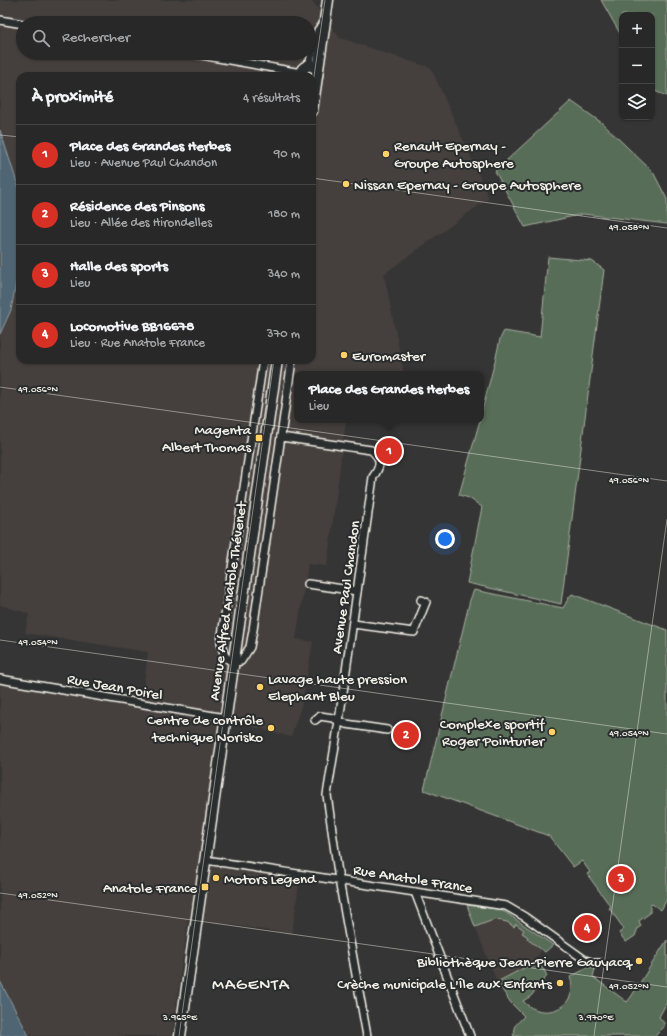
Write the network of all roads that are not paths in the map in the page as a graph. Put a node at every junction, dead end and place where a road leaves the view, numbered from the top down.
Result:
1 (328, 0) edge
2 (0, 20) edge
3 (325, 22) junction
4 (16, 23) edge
5 (316, 38) edge
6 (227, 60) edge
7 (310, 60) edge
8 (309, 65) junction
9 (290, 72) edge
10 (302, 72) edge
11 (316, 72) edge
12 (316, 72) edge
13 (261, 364) edge
14 (276, 364) edge
15 (291, 364) edge
16 (281, 437) junction
17 (308, 584) dead end
18 (357, 591) junction
19 (421, 600) dead end
20 (353, 624) junction
21 (234, 662) junction
22 (0, 679) edge
23 (225, 718) junction
24 (315, 720) dead end
25 (339, 721) junction
26 (387, 730) dead end
27 (206, 860) junction
28 (339, 880) junction
29 (415, 892) junction
30 (600, 963) dead end
31 (180, 1036) edge
32 (367, 1036) edge
33 (470, 1036) edge

1 - 3 main road
2 - 4 street
3 - 5 street
3 - 11 main road
6 - 9 street
7 - 8 street
8 - 10 main road
8 - 12 main road
13 - 21 street
14 - 21 main road, Avenue Alfred Anatole Thévenet
15 - 16 street
16 - 18 street, Avenue Paul Chandon
16 - 21 street
17 - 18 street
18 - 20 street, Avenue Paul Chandon
19 - 20 street
20 - 25 street, Avenue Paul Chandon
21 - 23 main road, Avenue Alfred Anatole Thévenet
22 - 23 street, Rue Jean Poirel
23 - 27 main road, Avenue Alfred Anatole Thévenet
24 - 25 street
25 - 26 street
25 - 28 street, Avenue Paul Chandon
27 - 28 street, Rue Anatole France
27 - 31 main road, Avenue Alfred Anatole Thévenet
28 - 29 street, Rue Anatole France
28 - 32 street, Avenue Paul Chandon
29 - 30 street, Rue Anatole France
29 - 33 street

